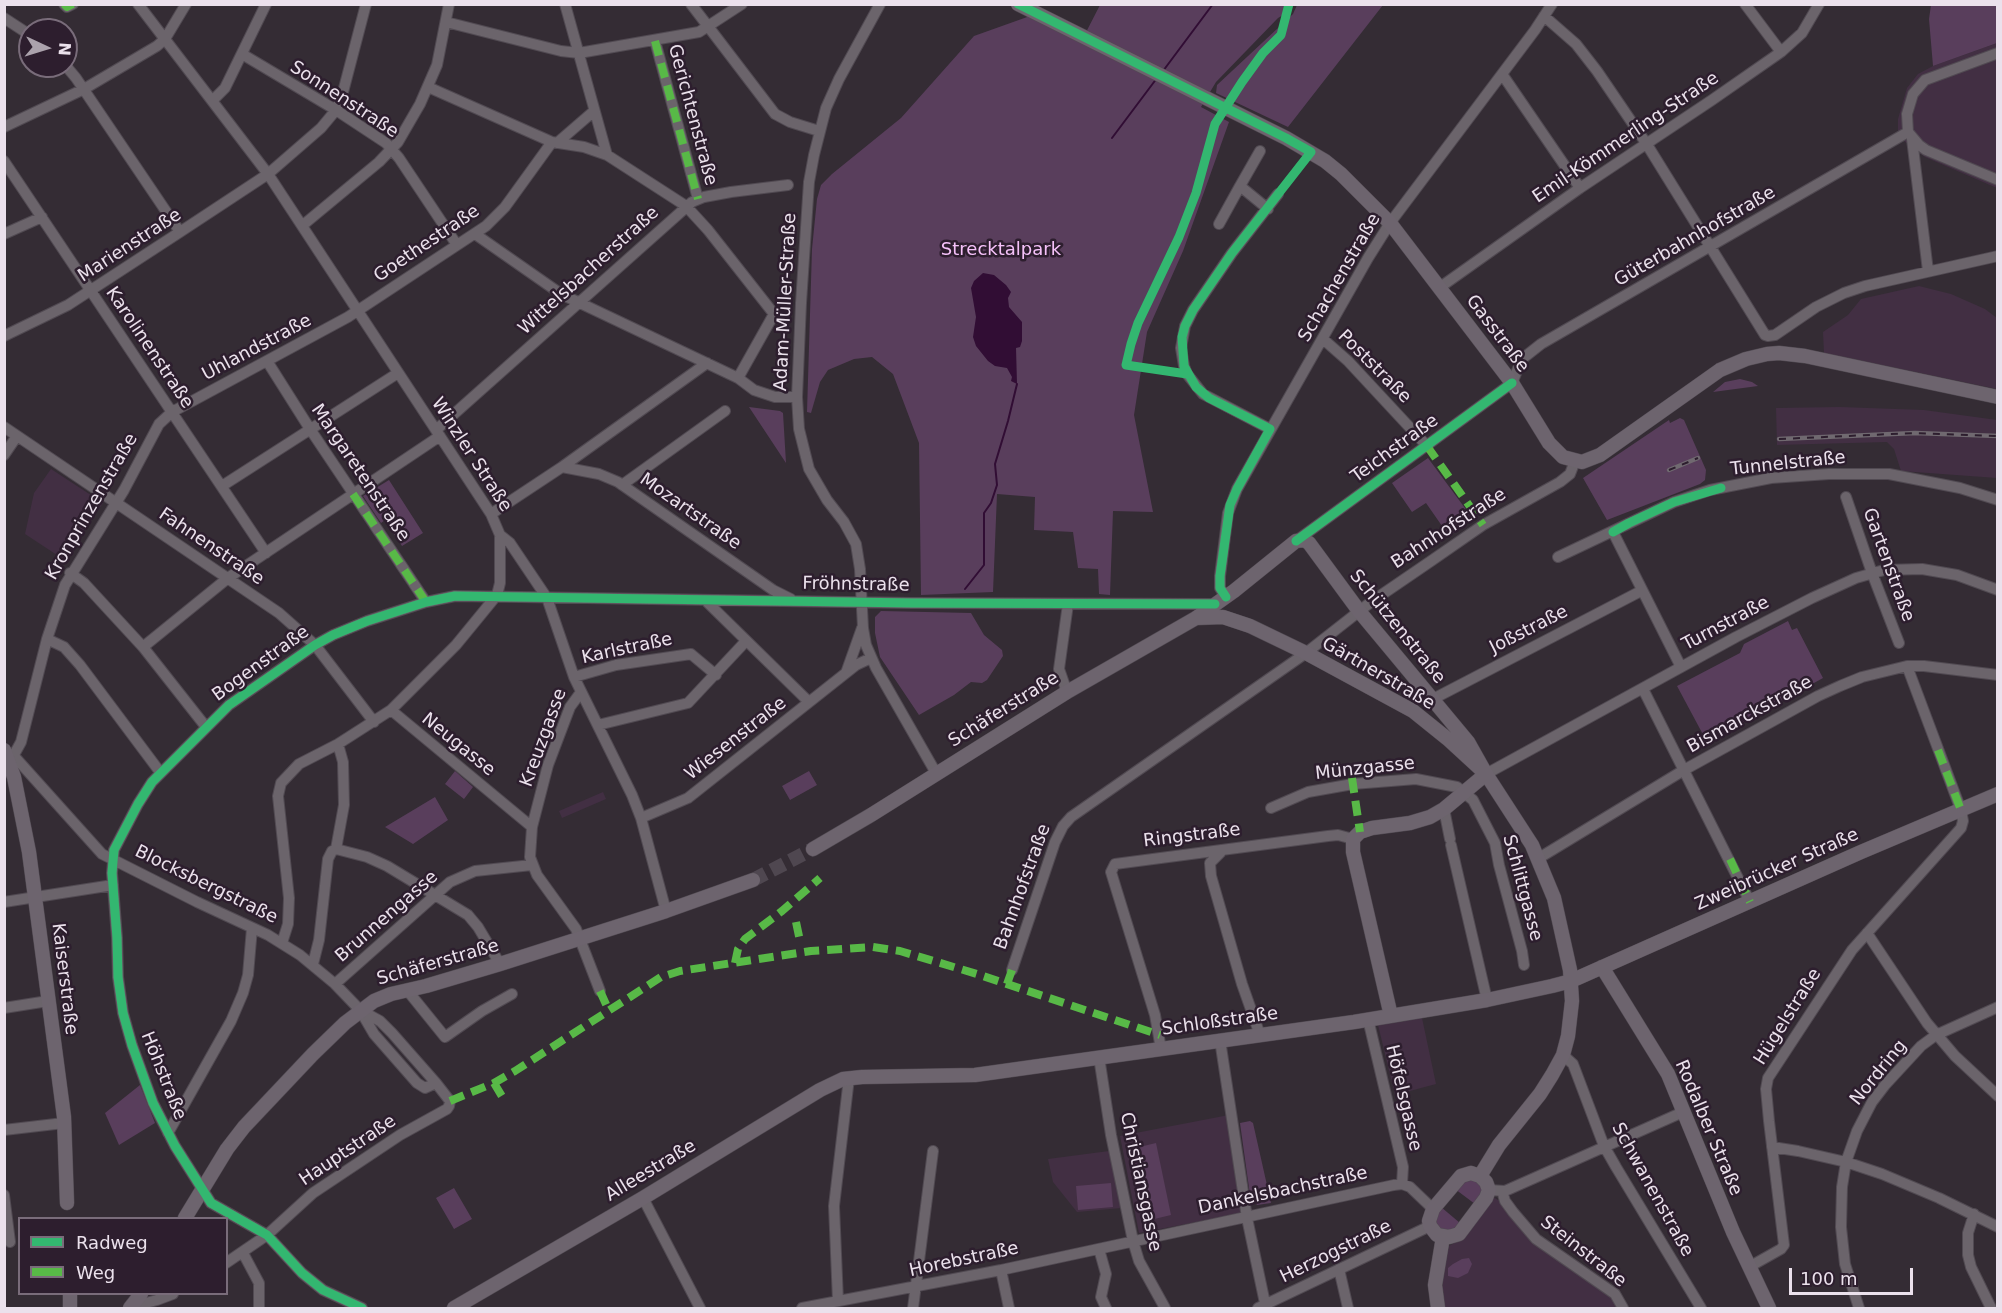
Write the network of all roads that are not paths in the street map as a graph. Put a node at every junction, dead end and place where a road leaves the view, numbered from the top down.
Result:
1 (64, 4) edge
2 (73, 4) edge
3 (138, 4) edge
4 (186, 4) edge
5 (266, 4) edge
6 (366, 4) edge
7 (448, 4) edge
8 (565, 4) edge
9 (692, 4) edge
10 (742, 4) edge
11 (880, 4) edge
12 (1018, 4) edge
13 (1552, 4) edge
14 (1745, 4) edge
15 (1819, 4) edge
16 (1544, 16) junction
17 (4, 18) edge
18 (446, 22) junction
19 (18, 27) edge
20 (708, 28) junction
21 (165, 39) junction
22 (655, 40) junction
23 (1781, 52) junction
24 (579, 53) junction
25 (1998, 53) edge
26 (242, 54) junction
27 (1502, 74) junction
28 (75, 78) edge
29 (428, 87) junction
30 (84, 89) junction
31 (213, 100) junction
32 (336, 110) junction
33 (594, 111) junction
34 (4, 127) edge
35 (819, 131) junction
36 (1910, 136) junction
37 (555, 142) junction
38 (1646, 143) junction
39 (392, 149) junction
40 (1260, 150) dead end
41 (607, 155) junction
42 (4, 161) edge
43 (268, 174) junction
44 (1998, 180) edge
45 (788, 185) dead end
46 (1240, 186) junction
47 (1580, 188) junction
48 (1278, 194) dead end
49 (698, 199) junction
50 (686, 206) junction
51 (1268, 209) junction
52 (42, 217) junction
53 (1390, 223) junction
54 (1219, 224) dead end
55 (303, 225) junction
56 (180, 232) junction
57 (4, 234) edge
58 (475, 234) junction
59 (457, 245) junction
60 (1710, 248) junction
61 (1998, 256) edge
62 (1928, 272) junction
63 (1439, 288) junction
64 (91, 290) junction
65 (577, 302) junction
66 (358, 311) junction
67 (4, 336) edge
68 (1323, 339) junction
69 (267, 361) junction
70 (707, 363) junction
71 (398, 373) junction
72 (738, 378) junction
73 (1512, 383) junction
74 (797, 397) junction
75 (1998, 397) edge
76 (725, 411) dead end
77 (172, 412) junction
78 (4, 427) edge
79 (310, 429) junction
80 (1270, 429) junction
81 (438, 433) junction
82 (16, 436) junction
83 (1427, 446) junction
84 (4, 455) edge
85 (1575, 461) junction
86 (562, 467) junction
87 (622, 485) junction
88 (222, 486) junction
89 (353, 494) junction
90 (1846, 497) dead end
91 (1998, 500) edge
92 (116, 502) junction
93 (491, 514) junction
94 (1613, 532) junction
95 (500, 535) junction
96 (1296, 541) junction
97 (266, 553) junction
98 (1558, 557) dead end
99 (70, 573) junction
100 (1872, 573) junction
101 (228, 578) junction
102 (1998, 590) edge
103 (1641, 591) junction
104 (497, 595) junction
105 (1225, 597) junction
106 (547, 598) junction
107 (705, 600) junction
108 (791, 600) junction
109 (861, 601) junction
110 (426, 602) junction
111 (1068, 604) junction
112 (1359, 612) junction
113 (1196, 618) junction
114 (1234, 620) junction
115 (863, 628) junction
116 (47, 639) junction
117 (746, 641) junction
118 (1899, 643) dead end
119 (315, 645) junction
120 (143, 647) junction
121 (1305, 653) junction
122 (871, 658) junction
123 (1907, 666) junction
124 (1681, 667) junction
125 (845, 674) junction
126 (716, 675) junction
127 (1998, 675) edge
128 (574, 677) junction
129 (1643, 689) junction
130 (581, 692) junction
131 (1067, 692) junction
132 (1433, 699) junction
133 (810, 702) junction
134 (391, 710) junction
135 (374, 722) junction
136 (598, 725) junction
137 (206, 727) junction
138 (338, 744) junction
139 (9, 756) edge
140 (1684, 770) junction
141 (160, 772) junction
142 (936, 773) junction
143 (1486, 774) junction
144 (1463, 792) junction
145 (1998, 794) edge
146 (1271, 808) dead end
147 (1444, 809) junction
148 (1961, 810) junction
149 (641, 818) junction
150 (532, 827) junction
151 (1353, 839) junction
152 (336, 849) junction
153 (813, 849) tunnel mouth
154 (1222, 851) junction
155 (1539, 858) junction
156 (112, 859) junction
157 (532, 865) junction
158 (753, 880) tunnel mouth
159 (113, 885) junction
160 (436, 894) junction
161 (35, 898) junction
162 (4, 902) edge
163 (1750, 902) junction
164 (666, 911) junction
165 (252, 928) junction
166 (1867, 933) junction
167 (580, 938) junction
168 (282, 943) junction
169 (1523, 962) dead end
170 (313, 964) junction
171 (500, 964) junction
172 (1602, 967) junction
173 (1012, 970) dead end
174 (1571, 981) junction
175 (335, 984) junction
176 (407, 990) junction
177 (600, 991) dead end
178 (512, 994) dead end
179 (1487, 1000) junction
180 (48, 1001) junction
181 (1998, 1007) edge
182 (4, 1008) edge
183 (360, 1010) junction
184 (1391, 1016) junction
185 (1368, 1019) junction
186 (1260, 1035) junction
187 (1936, 1035) junction
188 (1220, 1040) junction
189 (1160, 1042) junction
190 (1563, 1055) junction
191 (1099, 1057) junction
192 (870, 1077) joint
193 (849, 1078) junction
194 (1998, 1096) edge
195 (450, 1101) joint
196 (1683, 1112) junction
197 (64, 1123) junction
198 (4, 1130) edge
199 (168, 1133) junction
200 (1604, 1146) junction
201 (1772, 1147) junction
202 (933, 1151) dead end
203 (1846, 1162) junction
204 (1480, 1176) junction
205 (1402, 1184) junction
206 (202, 1191) junction
207 (1496, 1191) junction
208 (4, 1195) edge
209 (643, 1198) junction
210 (68, 1209) edge
211 (1432, 1209) junction
212 (1974, 1214) junction
213 (186, 1217) edge
214 (1247, 1218) junction
215 (1430, 1226) junction
216 (1998, 1227) edge
217 (267, 1236) junction
218 (1443, 1237) junction
219 (1133, 1241) junction
220 (11, 1242) edge
221 (1099, 1248) junction
222 (243, 1253) junction
223 (228, 1262) edge
224 (1749, 1267) junction
225 (1339, 1269) junction
226 (1000, 1270) junction
227 (916, 1287) junction
228 (140, 1295) edge
229 (170, 1295) edge
230 (838, 1302) junction
231 (1263, 1307) edge
232 (130, 1308) edge
233 (259, 1308) edge
234 (362, 1308) edge
235 (454, 1308) edge
236 (700, 1308) edge
237 (802, 1308) edge
238 (914, 1308) edge
239 (1009, 1308) edge
240 (1106, 1308) edge
241 (1165, 1308) edge
242 (1348, 1308) edge
243 (1438, 1308) edge
244 (1623, 1308) edge
245 (1701, 1308) edge
246 (1769, 1308) edge
247 (1859, 1308) edge
248 (1991, 1308) edge

1 - 2 street
3 - 21 street, Winzler Straße
4 - 21 street
5 - 26 street
6 - 32 street
7 - 18 street
8 - 24 street
9 - 20 street
10 - 20 street
11 - 35 street, Adam-Müller-Straße
12 - 53 main road, Gasstraße
13 - 16 street, Schachenstraße
14 - 23 street
15 - 23 street, Emil-Kömmerling-Straße
16 - 27 street, Schachenstraße
16 - 38 street
17 - 19 street
18 - 24 street
18 - 29 street
20 - 22 street
20 - 35 street
21 - 30 street
21 - 31 street, Winzler Straße
22 - 24 street
22 - 49 street, Gerichtenstraße
23 - 38 street, Emil-Kömmerling-Straße
24 - 33 street
25 - 36 street
26 - 31 street
26 - 32 street, Sonnenstraße
27 - 47 street
27 - 53 street, Schachenstraße
28 - 30 street
29 - 37 street
29 - 39 street
30 - 34 street
30 - 56 street
31 - 43 street, Winzler Straße
32 - 39 street, Sonnenstraße
32 - 43 street, Marienstraße
33 - 37 street, Goethestraße
33 - 41 street
35 - 74 street, Adam-Müller-Straße
36 - 44 street
36 - 60 street, Güterbahnhofstraße
36 - 62 street
37 - 41 street
37 - 58 street, Goethestraße
38 - 47 street, Emil-Kömmerling-Straße
38 - 60 street
39 - 55 street
39 - 59 street, Sonnenstraße
40 - 46 street
41 - 50 street
42 - 52 street, Karolinenstraße
43 - 55 street, Winzler Straße
43 - 56 street, Marienstraße
45 - 49 street, Wittelsbacherstraße
46 - 51 street
46 - 54 street
47 - 63 street, Emil-Kömmerling-Straße
48 - 51 street
49 - 50 street, Wittelsbacherstraße
50 - 65 street, Wittelsbacherstraße
50 - 72 street
51 - 80 street
52 - 57 street
52 - 64 street, Karolinenstraße
53 - 63 main road, Gasstraße
53 - 68 street, Schachenstraße
55 - 66 street, Winzler Straße
56 - 64 street, Marienstraße
58 - 59 street, Goethestraße
58 - 65 street
59 - 66 street, Goethestraße
60 - 62 street
60 - 73 street, Güterbahnhofstraße
61 - 62 street
63 - 73 main road, Gasstraße
64 - 67 street, Marienstraße
64 - 77 street, Karolinenstraße
65 - 70 street
65 - 81 street, Wittelsbacherstraße
66 - 69 street, Uhlandstraße
66 - 71 street, Winzler Straße
68 - 80 street, Schachenstraße
68 - 83 street, Poststraße
69 - 77 street, Uhlandstraße
69 - 79 street, Margaretenstraße
70 - 72 street
70 - 86 street
71 - 79 street
71 - 81 street, Winzler Straße
72 - 74 street
73 - 83 street, Teichstraße
73 - 85 main road, Gasstraße
74 - 109 street, Adam-Müller-Straße
75 - 85 main road
76 - 87 street
77 - 88 street, Karolinenstraße
77 - 92 street, Kronprinzenstraße
78 - 82 street, Fahnenstraße
79 - 88 street
79 - 89 street, Margaretenstraße
80 - 105 street, Schachenstraße
81 - 89 street, Wittelsbacherstraße
81 - 93 street, Winzler Straße
82 - 84 street
82 - 92 street, Fahnenstraße
83 - 96 street, Teichstraße
85 - 112 street, Bahnhofstraße
86 - 87 street, Mozartstraße
86 - 93 street
87 - 108 street, Mozartstraße
88 - 97 street, Karolinenstraße
89 - 97 street, Wittelsbacherstraße
89 - 110 street, Margaretenstraße
90 - 100 street, Gartenstraße
91 - 94 street, Tunnelstraße
92 - 99 street, Kronprinzenstraße
92 - 101 street, Fahnenstraße
93 - 95 street, Winzler Straße
94 - 98 street, Tunnelstraße
94 - 103 street
95 - 104 street, Winzler Straße
95 - 106 street, Kreuzgasse
96 - 105 main road, Teichstraße
96 - 112 main road, Schützenstraße
97 - 101 street, Wittelsbacherstraße
99 - 116 street, Kronprinzenstraße
99 - 120 street
100 - 102 street, Turnstraße
100 - 118 street, Gartenstraße
100 - 124 street, Turnstraße
101 - 119 street, Fahnenstraße
101 - 120 street, Wittelsbacherstraße
103 - 124 street
103 - 132 street, Joßstraße
104 - 106 street, Fröhnstraße
104 - 110 street, Bogenstraße
104 - 134 street
105 - 111 street, Fröhnstraße
105 - 113 main road, Schäferstraße
105 - 114 main road
106 - 107 street, Fröhnstraße
106 - 128 street, Kreuzgasse
107 - 108 street, Fröhnstraße
107 - 117 street
108 - 109 street, Fröhnstraße
109 - 111 street, Fröhnstraße
109 - 115 street, Wiesenstraße
110 - 119 street, Bogenstraße
111 - 131 street
112 - 121 street, Bahnhofstraße
112 - 132 main road, Schützenstraße
113 - 114 main road, Gärtnerstraße
113 - 131 main road, Schäferstraße
114 - 121 main road, Gärtnerstraße
115 - 122 street, Wiesenstraße
115 - 125 street, Wiesenstraße
116 - 139 street, Kronprinzenstraße
116 - 141 street
117 - 126 street
117 - 133 street
119 - 135 street, Fahnenstraße
119 - 137 street, Bogenstraße
120 - 137 street
121 - 143 main road, Gärtnerstraße
121 - 173 street, Bahnhofstraße
122 - 125 street, Wiesenstraße
122 - 142 street
123 - 127 street, Bismarckstraße
123 - 140 street, Bismarckstraße
123 - 148 street
124 - 129 street, Turnstraße
125 - 133 street, Wiesenstraße
126 - 128 street, Karlstraße
126 - 136 street
128 - 130 street, Kreuzgasse
129 - 140 street
129 - 143 street, Turnstraße
130 - 136 street
130 - 150 street, Kreuzgasse
131 - 142 main road, Schäferstraße
132 - 143 main road, Schützenstraße
133 - 149 street, Wiesenstraße
134 - 135 street
134 - 150 street, Neugasse
135 - 138 street
136 - 149 street
137 - 141 street, Bogenstraße
138 - 152 street
138 - 168 street
139 - 156 street, Blocksbergstraße
139 - 161 main road, Kaiserstraße
140 - 155 street, Bismarckstraße
140 - 163 street
141 - 156 street, Bogenstraße
142 - 153 main road, Schäferstraße
143 - 144 main road, Ringstraße
143 - 155 main road, Gärtnerstraße
144 - 146 street, Münzgasse
144 - 147 main road, Ringstraße
144 - 169 street, Schlittgasse
145 - 148 main road, Zweibrücker Straße
147 - 151 main road, Ringstraße
147 - 179 street
148 - 163 main road, Zweibrücker Straße
148 - 166 street, Hügelstraße
149 - 164 street
150 - 157 street, Kreuzgasse
151 - 154 street, Ringstraße
151 - 184 main road
152 - 160 street
152 - 170 street
154 - 186 street
154 - 189 street, Ringstraße
155 - 174 main road, Gärtnerstraße
156 - 159 street, Höhstraße
156 - 165 street, Blocksbergstraße
157 - 160 street, Brunnengasse
157 - 167 street
158 - 164 main road, Schäferstraße
159 - 161 street
159 - 199 street, Höhstraße
160 - 171 street
160 - 175 street, Brunnengasse
161 - 162 street
161 - 180 main road, Kaiserstraße
163 - 172 main road, Zweibrücker Straße
164 - 167 main road, Schäferstraße
165 - 168 street, Blocksbergstraße
165 - 199 street
166 - 187 street
166 - 201 street, Hügelstraße
167 - 171 main road, Schäferstraße
167 - 177 street
168 - 170 street, Blocksbergstraße
170 - 175 street, Blocksbergstraße
171 - 176 main road, Schäferstraße
172 - 174 main road, Zweibrücker Straße
172 - 196 main road, Rodalber Straße
174 - 179 main road, Schloßstraße
174 - 190 main road
175 - 183 street, Blocksbergstraße
176 - 178 street
176 - 183 main road, Schäferstraße
179 - 184 main road, Schloßstraße
180 - 182 street
180 - 197 main road, Kaiserstraße
181 - 187 street, Nordring
183 - 195 street, Blocksbergstraße
183 - 206 main road, Schäferstraße
184 - 185 main road, Schloßstraße
185 - 186 main road, Schloßstraße
185 - 205 street, Höfelsgasse
186 - 188 main road, Schloßstraße
187 - 194 street
187 - 203 street, Nordring
188 - 189 main road, Schloßstraße
188 - 214 street
189 - 191 main road, Schloßstraße
190 - 200 street, Schwanenstraße
190 - 204 main road
191 - 192 main road, Schloßstraße
191 - 219 street, Christiansgasse
192 - 193 main road, Alleestraße
193 - 209 main road, Alleestraße
193 - 230 street
195 - 217 street, Hauptstraße
196 - 200 street
196 - 224 main road, Rodalber Straße
197 - 198 street
197 - 210 main road, Kaiserstraße
199 - 206 street, Höhstraße
200 - 207 street
200 - 245 street, Schwanenstraße
201 - 203 street
201 - 224 street, Hügelstraße
202 - 227 street
203 - 212 street
203 - 247 street, Nordring
204 - 207 main road
204 - 211 main road
205 - 211 street
205 - 214 street, Dankelsbachstraße
206 - 213 main road, Schäferstraße
206 - 217 street, Höhstraße
207 - 218 main road
207 - 244 street, Steinstraße
208 - 220 street
209 - 235 main road, Alleestraße
209 - 236 street
211 - 215 main road
212 - 216 street
212 - 248 street
214 - 219 street, Dankelsbachstraße
214 - 231 street
215 - 218 main road
215 - 225 street, Herzogstraße
217 - 222 street, Hauptstraße
217 - 234 street, Höhstraße
218 - 243 main road
219 - 221 street, Horebstraße
219 - 241 street, Christiansgasse
221 - 226 street, Horebstraße
221 - 240 street
222 - 223 street, Hauptstraße
222 - 233 street
224 - 246 main road, Rodalber Straße
225 - 231 street, Herzogstraße
225 - 242 street
226 - 227 street, Horebstraße
226 - 239 street
227 - 230 street, Horebstraße
227 - 238 street
228 - 232 main road
229 - 232 street
230 - 237 street, Horebstraße

